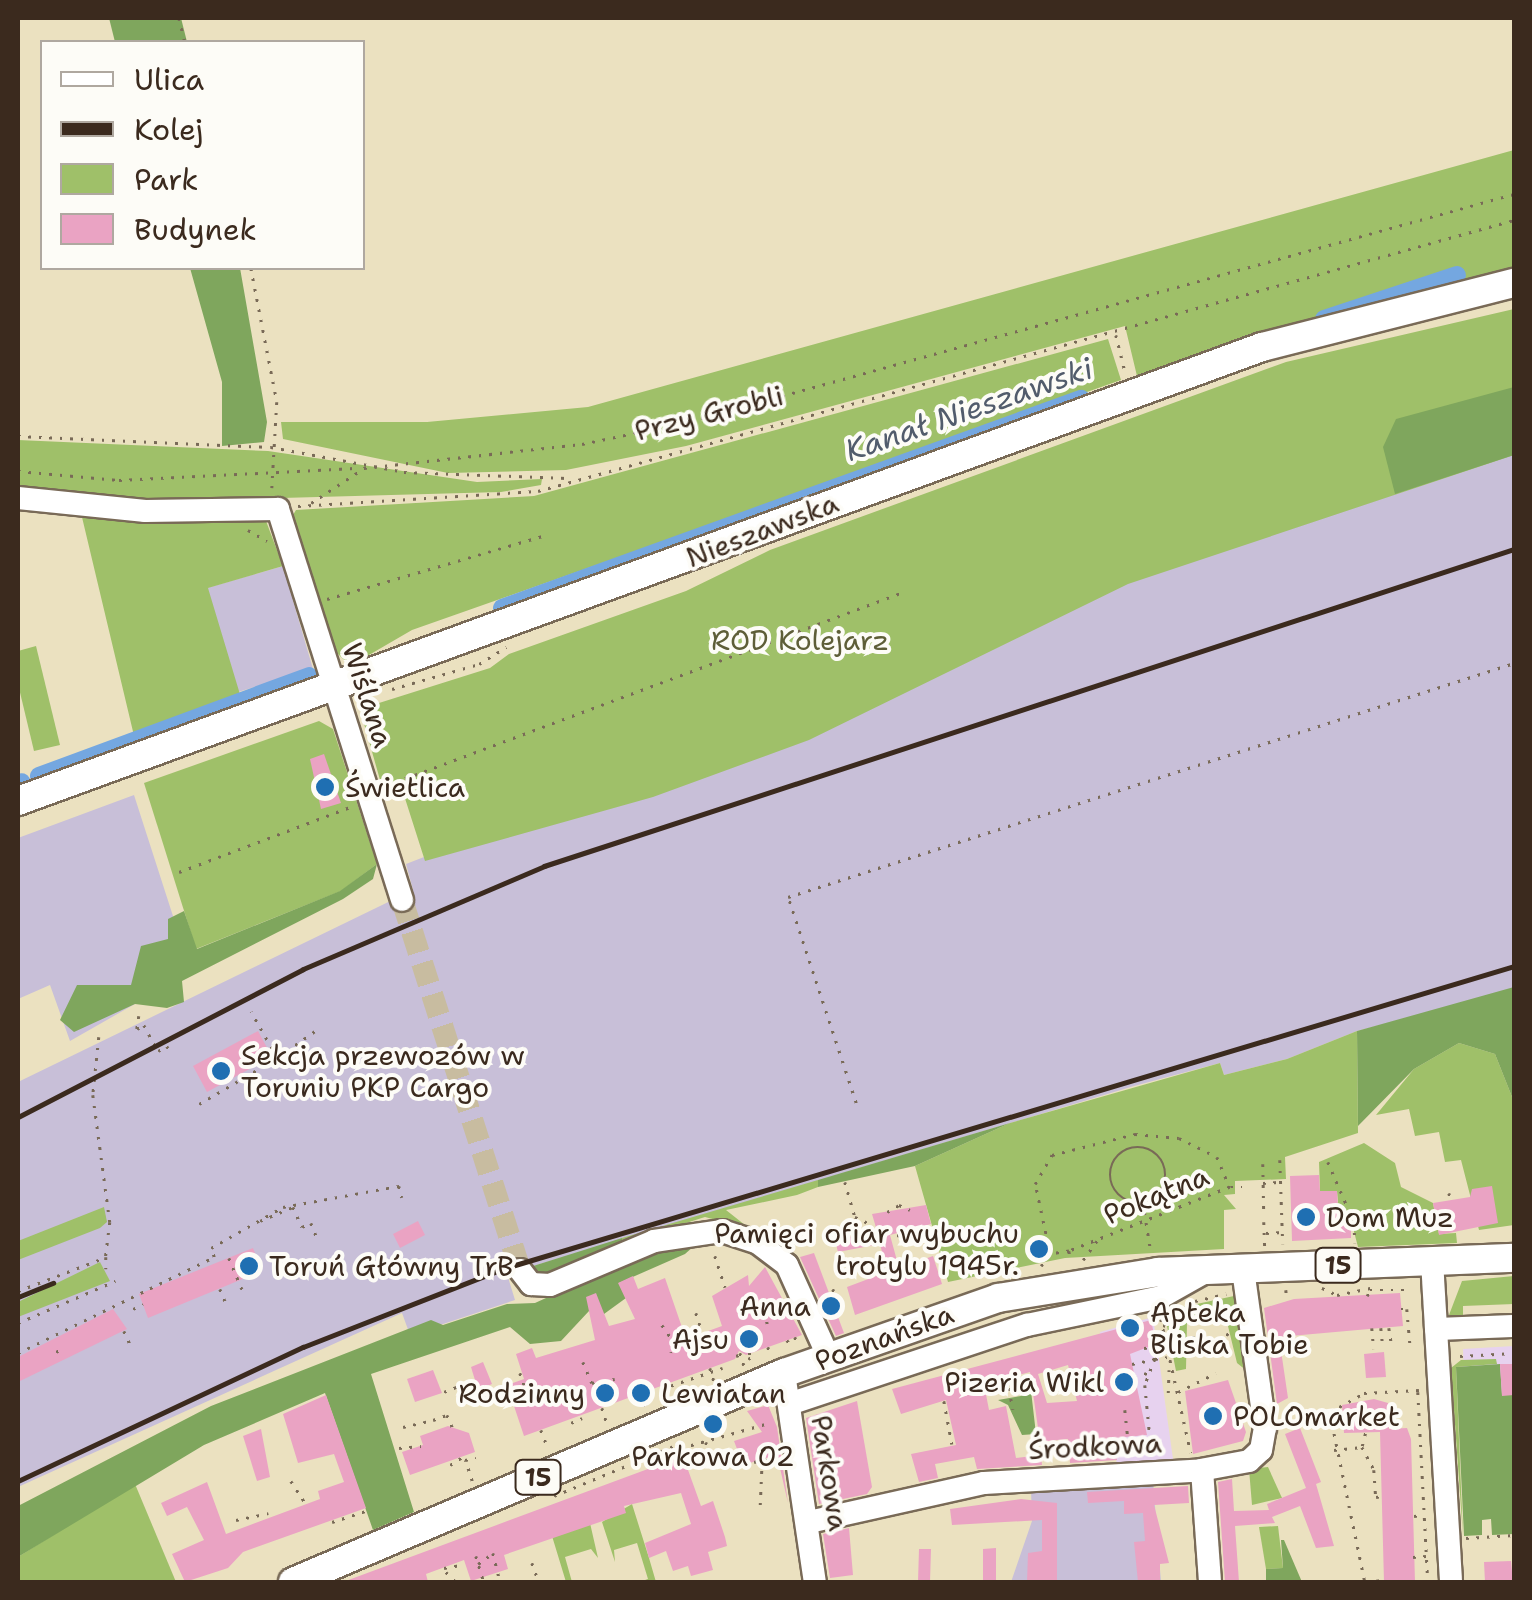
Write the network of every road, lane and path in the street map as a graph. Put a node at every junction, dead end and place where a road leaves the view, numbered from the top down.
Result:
1 (1514, 194) edge
2 (1514, 220) edge
3 (251, 270) edge
4 (1514, 283) edge
5 (1116, 333) junction
6 (1127, 378) dead end
7 (18, 436) edge
8 (271, 448) junction
9 (374, 466) junction
10 (364, 468) junction
11 (18, 471) edge
12 (271, 477) junction
13 (568, 478) junction
14 (18, 498) edge
15 (278, 509) junction
16 (234, 524) dead end
17 (546, 536) dead end
18 (292, 557) junction
19 (903, 592) dead end
20 (308, 606) junction
21 (1514, 663) edge
22 (335, 690) junction
23 (369, 794) junction
24 (18, 801) edge
25 (179, 872) dead end
26 (402, 900) tunnel mouth
27 (250, 1012) dead end
28 (139, 1016) dead end
29 (318, 1029) dead end
30 (99, 1037) dead end
31 (171, 1054) dead end
32 (277, 1058) junction
33 (856, 1103) dead end
34 (198, 1104) dead end
35 (1146, 1135) junction
36 (1144, 1147) junction
37 (1280, 1160) dead end
38 (1328, 1162) dead end
39 (1262, 1164) dead end
40 (845, 1182) dead end
41 (1281, 1182) junction
42 (1263, 1183) junction
43 (1242, 1186) dead end
44 (1230, 1187) junction
45 (1449, 1193) dead end
46 (402, 1198) dead end
47 (1451, 1200) dead end
48 (1143, 1202) junction
49 (910, 1210) dead end
50 (887, 1212) dead end
51 (1264, 1216) dead end
52 (260, 1221) junction
53 (1147, 1222) junction
54 (1264, 1222) dead end
55 (868, 1223) dead end
56 (915, 1230) dead end
57 (1283, 1232) junction
58 (1264, 1233) junction
59 (317, 1238) dead end
60 (918, 1240) dead end
61 (1100, 1240) junction
62 (1265, 1250) dead end
63 (1284, 1250) dead end
64 (1355, 1250) dead end
65 (1069, 1251) junction
66 (274, 1254) dead end
67 (1050, 1254) junction
68 (1152, 1254) dead end
69 (716, 1256) dead end
70 (106, 1257) junction
71 (230, 1258) dead end
72 (1514, 1258) edge
73 (1083, 1260) dead end
74 (258, 1261) dead end
75 (1070, 1261) dead end
76 (1432, 1262) junction
77 (1040, 1266) dead end
78 (106, 1269) dead end
79 (520, 1270) dead end
80 (1209, 1270) junction
81 (1245, 1280) junction
82 (115, 1281) dead end
83 (1369, 1281) junction
84 (1331, 1282) dead end
85 (1350, 1282) dead end
86 (1299, 1283) dead end
87 (1286, 1284) junction
88 (726, 1287) dead end
89 (1281, 1288) dead end
90 (220, 1289) dead end
91 (18, 1292) edge
92 (1370, 1294) junction
93 (245, 1296) dead end
94 (1287, 1300) dead end
95 (226, 1303) dead end
96 (143, 1304) dead end
97 (1182, 1304) dead end
98 (776, 1306) dead end
99 (133, 1309) dead end
100 (1401, 1309) dead end
101 (696, 1314) dead end
102 (18, 1323) edge
103 (767, 1324) dead end
104 (1242, 1324) dead end
105 (662, 1325) dead end
106 (1514, 1326) edge
107 (1372, 1328) dead end
108 (1381, 1328) dead end
109 (1389, 1328) dead end
110 (1436, 1329) junction
111 (124, 1331) dead end
112 (705, 1341) dead end
113 (674, 1342) junction
114 (130, 1344) dead end
115 (681, 1345) dead end
116 (1410, 1346) dead end
117 (1144, 1348) dead end
118 (1383, 1348) dead end
119 (1392, 1348) dead end
120 (1374, 1349) dead end
121 (18, 1353) edge
122 (671, 1353) dead end
123 (774, 1353) junction
124 (1514, 1353) edge
125 (757, 1354) dead end
126 (828, 1356) junction
127 (1454, 1356) dead end
128 (1168, 1357) junction
129 (1155, 1359) junction
130 (583, 1362) dead end
131 (1132, 1364) dead end
132 (1169, 1366) junction
133 (722, 1368) dead end
134 (710, 1369) junction
135 (746, 1371) dead end
136 (520, 1373) dead end
137 (1150, 1373) junction
138 (1216, 1373) dead end
139 (1134, 1376) dead end
140 (1007, 1378) dead end
141 (615, 1379) dead end
142 (716, 1384) dead end
143 (1145, 1388) junction
144 (661, 1389) dead end
145 (1137, 1390) dead end
146 (444, 1392) dead end
147 (1178, 1392) junction
148 (1168, 1393) dead end
149 (1364, 1393) junction
150 (538, 1394) dead end
151 (641, 1394) dead end
152 (1365, 1399) dead end
153 (944, 1401) dead end
154 (602, 1408) dead end
155 (1012, 1409) dead end
156 (484, 1410) dead end
157 (790, 1410) junction
158 (1125, 1410) dead end
159 (648, 1411) dead end
160 (1330, 1412) junction
161 (737, 1415) dead end
162 (582, 1418) dead end
163 (571, 1423) dead end
164 (766, 1424) junction
165 (403, 1427) dead end
166 (609, 1428) dead end
167 (1265, 1428) junction
168 (743, 1429) junction
169 (541, 1430) dead end
170 (1185, 1430) junction
171 (1366, 1430) dead end
172 (454, 1431) dead end
173 (769, 1431) dead end
174 (1175, 1432) dead end
175 (1150, 1437) junction
176 (705, 1441) junction
177 (952, 1444) dead end
178 (1150, 1445) dead end
179 (421, 1446) dead end
180 (1362, 1447) junction
181 (1412, 1447) dead end
182 (1421, 1447) junction
183 (399, 1448) dead end
184 (680, 1448) dead end
185 (708, 1450) dead end
186 (1333, 1450) junction
187 (550, 1454) dead end
188 (664, 1454) dead end
189 (782, 1454) dead end
190 (464, 1458) junction
191 (476, 1458) dead end
192 (646, 1460) dead end
193 (762, 1460) junction
194 (667, 1462) dead end
195 (754, 1462) dead end
196 (450, 1465) dead end
197 (649, 1468) dead end
198 (1199, 1470) junction
199 (291, 1481) dead end
200 (1423, 1482) junction
201 (473, 1483) dead end
202 (1414, 1483) dead end
203 (1383, 1496) dead end
204 (306, 1504) dead end
205 (760, 1505) dead end
206 (365, 1511) dead end
207 (268, 1512) dead end
208 (1425, 1515) junction
209 (1414, 1516) dead end
210 (236, 1520) dead end
211 (332, 1522) dead end
212 (809, 1522) junction
213 (1514, 1536) edge
214 (1458, 1538) dead end
215 (476, 1556) dead end
216 (1413, 1556) dead end
217 (1427, 1556) junction
218 (532, 1563) dead end
219 (478, 1564) junction
220 (461, 1565) dead end
221 (1382, 1580) dead end
222 (293, 1582) edge
223 (456, 1582) edge
224 (484, 1582) edge
225 (500, 1582) edge
226 (538, 1582) edge
227 (815, 1582) edge
228 (1210, 1582) edge
229 (1365, 1582) edge
230 (1428, 1582) edge
231 (1450, 1582) edge

1 - 9 path
2 - 5 path, Przy Grobli
3 - 8 path
4 - 22 main road, Nieszawska
5 - 6 path
5 - 13 path, Przy Grobli
7 - 8 path
8 - 9 path
8 - 12 path
9 - 10 path
9 - 13 path
10 - 12 path
10 - 13 path, Przy Grobli
11 - 12 path
12 - 15 path
14 - 15 street
15 - 18 street, Wiślana
16 - 18 path
17 - 20 path
18 - 20 street, Wiślana
19 - 23 path
20 - 22 street, Wiślana
21 - 33 path
22 - 23 street, Wiślana
22 - 24 main road, Nieszawska
23 - 25 path
23 - 26 street, Wiślana
27 - 32 path
28 - 31 path
29 - 32 path
30 - 70 path
32 - 34 path
35 - 36 path
35 - 44 path, Pokątna
35 - 67 path, Pokątna
36 - 48 path
36 - 48 path
37 - 41 path
38 - 64 path
39 - 42 path
40 - 55 path
41 - 42 path
41 - 57 path
42 - 51 path
43 - 44 path
44 - 53 path, Pokątna
45 - 47 path
46 - 52 path
48 - 53 path
49 - 50 path
52 - 59 path
52 - 121 path
53 - 61 path, Pokątna
53 - 68 path
54 - 58 path
56 - 60 path
57 - 58 path
57 - 63 path
58 - 62 path
61 - 65 path, Pokątna
61 - 73 path
65 - 67 path, Pokątna
65 - 75 path
66 - 74 path
67 - 77 path
69 - 88 path
70 - 78 path
70 - 91 path
71 - 93 path
72 - 76 main road, Poznańska / 15
76 - 81 main road, Poznańska / 15
76 - 110 street
79 - 126 street
80 - 81 main road, Poznańska / 15
80 - 126 main road, Poznańska / 15
80 - 157 street
81 - 97 path
81 - 167 street
82 - 102 path
83 - 85 path
83 - 92 path
83 - 92 path
84 - 92 path
86 - 87 path
87 - 89 path
87 - 94 path
90 - 95 path
96 - 99 path
98 - 103 path
100 - 116 path
101 - 112 path
104 - 128 path
105 - 113 path
106 - 110 street
107 - 120 path
108 - 118 path
109 - 119 path
110 - 231 street
111 - 114 path
113 - 115 path
113 - 122 path
117 - 129 path
123 - 126 main road, Poznańska / 15
123 - 157 street, Parkowa
123 - 222 main road, Poznańska / 15
124 - 127 path
125 - 135 path
128 - 129 path
128 - 132 path
129 - 131 path
129 - 137 path
130 - 141 path
132 - 147 path
132 - 148 path
133 - 134 path
134 - 142 path
134 - 144 path
136 - 150 path
137 - 139 path
137 - 143 path
138 - 147 path
140 - 155 path
143 - 145 path
143 - 175 path
146 - 156 path
147 - 170 path
149 - 152 path
149 - 160 path
149 - 182 path
151 - 159 path
153 - 177 path
154 - 166 path
157 - 164 path
157 - 212 street, Parkowa
158 - 175 path
160 - 167 path
160 - 186 path
161 - 168 path
162 - 163 path
164 - 168 path
164 - 173 path
165 - 172 path
167 - 198 street, Środkowa
168 - 176 path
169 - 187 path
170 - 174 path
170 - 198 path
171 - 180 path
175 - 178 path
176 - 184 path
176 - 185 path
179 - 183 path
180 - 186 path
180 - 203 path
181 - 182 path
182 - 200 path
186 - 229 path
188 - 194 path
189 - 193 path
190 - 191 path
190 - 196 path
190 - 201 path
192 - 197 path
193 - 195 path
193 - 205 path
198 - 212 street, Środkowa
198 - 228 street
199 - 204 path
200 - 202 path
200 - 208 path
206 - 211 path
207 - 210 path
208 - 209 path
208 - 217 path
212 - 227 street, Parkowa
213 - 214 path
215 - 219 path
216 - 217 path
217 - 230 path
218 - 226 path
219 - 224 path
219 - 225 path
220 - 223 path
221 - 229 path

